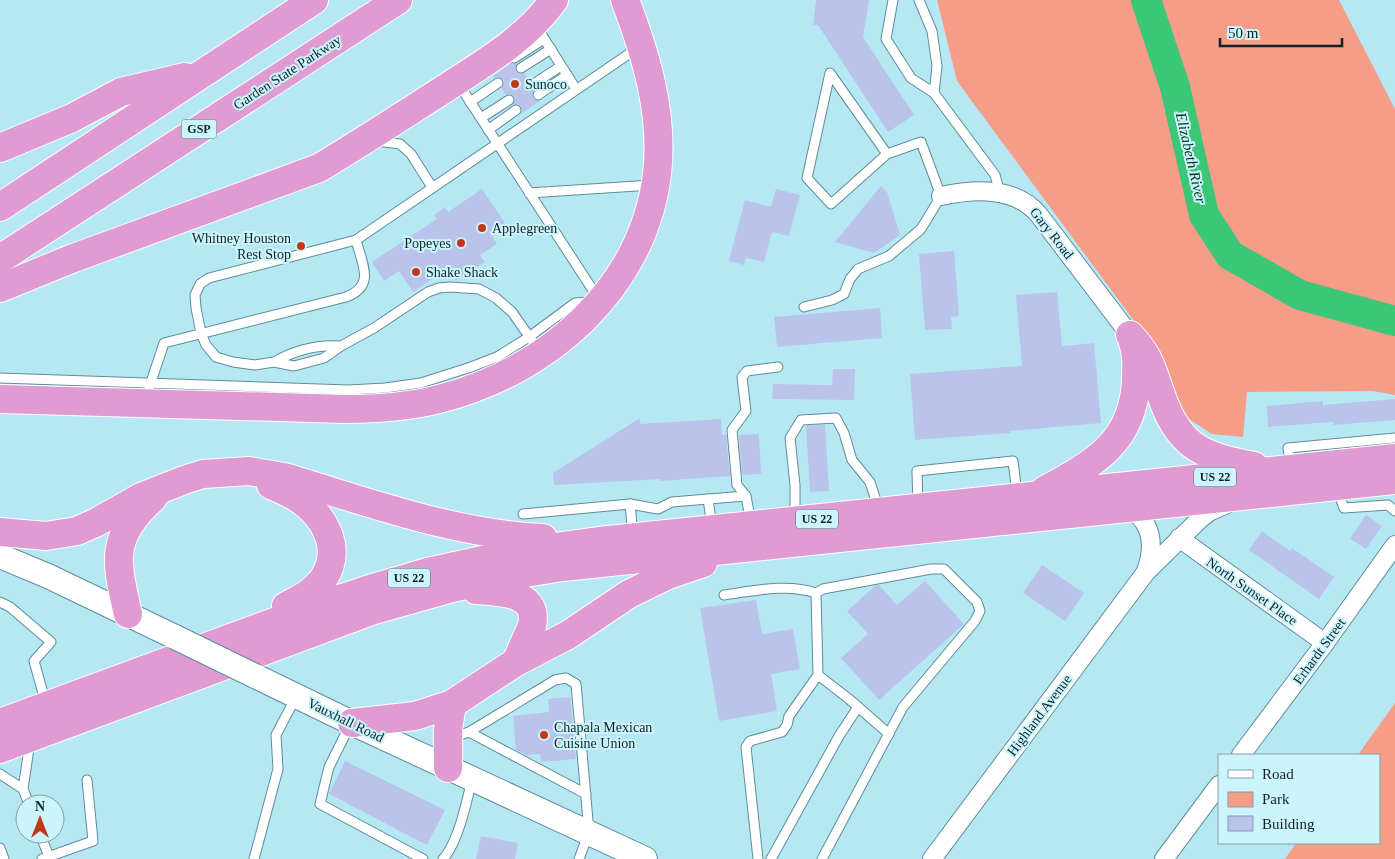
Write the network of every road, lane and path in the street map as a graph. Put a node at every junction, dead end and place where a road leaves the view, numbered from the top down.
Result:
1 (314, 0) edge
2 (398, 0) edge
3 (554, 0) edge
4 (625, 0) edge
5 (893, 0) edge
6 (919, 0) edge
7 (540, 31) junction
8 (641, 45) junction
9 (551, 49) junction
10 (514, 58) dead end
11 (562, 66) junction
12 (521, 68) dead end
13 (201, 74) junction
14 (567, 75) junction
15 (498, 83) dead end
16 (532, 85) dead end
17 (576, 89) junction
18 (465, 90) junction
19 (934, 93) junction
20 (538, 95) dead end
21 (509, 100) dead end
22 (516, 110) dead end
23 (480, 118) junction
24 (488, 130) junction
25 (365, 140) junction
26 (497, 143) junction
27 (0, 148) edge
28 (887, 154) junction
29 (655, 185) junction
30 (432, 187) junction
31 (529, 193) junction
32 (1000, 194) junction
33 (941, 196) junction
34 (0, 207) edge
35 (356, 240) junction
36 (0, 259) edge
37 (0, 288) edge
38 (601, 302) junction
39 (804, 307) dead end
40 (201, 334) junction
41 (1130, 335) junction
42 (340, 346) junction
43 (535, 346) junction
44 (274, 362) junction
45 (778, 366) dead end
46 (0, 378) edge
47 (143, 393) junction
48 (0, 399) edge
49 (1395, 438) edge
50 (1395, 458) edge
51 (1285, 470) junction
52 (224, 472) junction
53 (1395, 480) edge
54 (1336, 486) junction
55 (167, 487) junction
56 (1254, 494) junction
57 (746, 496) junction
58 (1027, 497) junction
59 (708, 499) junction
60 (630, 504) junction
61 (1127, 507) junction
62 (918, 508) junction
63 (1395, 511) edge
64 (880, 512) junction
65 (523, 514) dead end
66 (795, 521) junction
67 (712, 530) junction
68 (0, 534) edge
69 (755, 536) junction
70 (633, 538) junction
71 (1178, 538) junction
72 (599, 541) junction
73 (1395, 545) edge
74 (0, 556) edge
75 (1146, 572) junction
76 (48, 576) junction
77 (452, 588) junction
78 (816, 593) junction
79 (724, 595) dead end
80 (0, 602) edge
81 (128, 614) junction
82 (225, 640) junction
83 (1325, 643) junction
84 (516, 662) junction
85 (818, 675) junction
86 (297, 696) junction
87 (452, 704) junction
88 (46, 706) junction
89 (858, 707) junction
90 (0, 723) edge
91 (352, 723) junction
92 (889, 734) junction
93 (459, 735) junction
94 (31, 737) junction
95 (0, 749) edge
96 (1242, 754) edge
97 (448, 768) junction
98 (0, 774) edge
99 (472, 779) junction
100 (87, 780) dead end
101 (1218, 786) edge
102 (24, 789) junction
103 (26, 794) edge
104 (586, 794) junction
105 (588, 832) junction
106 (43, 844) edge
107 (0, 848) edge
108 (634, 856) edge
109 (47, 858) edge
110 (4, 859) edge
111 (254, 859) edge
112 (423, 859) edge
113 (443, 859) edge
114 (579, 859) edge
115 (758, 859) edge
116 (771, 859) edge
117 (822, 859) edge
118 (932, 859) edge
119 (1164, 859) edge

1 - 13 highway
2 - 36 highway, Garden State Parkway / GSP
3 - 7 highway
4 - 8 highway
5 - 19 lane
6 - 19 lane
7 - 9 lane
7 - 10 lane
7 - 18 highway
8 - 17 lane
8 - 29 highway
9 - 11 lane
9 - 12 lane
11 - 14 lane
11 - 16 lane
13 - 27 highway
13 - 34 highway
14 - 17 lane
14 - 20 lane
15 - 18 lane
17 - 26 lane
18 - 23 lane
18 - 25 highway
19 - 32 lane
21 - 23 lane
22 - 24 lane
23 - 24 lane
24 - 26 lane
25 - 30 lane
25 - 37 highway
26 - 30 lane
26 - 31 lane
28 - 28 lane
28 - 33 lane
29 - 31 lane
29 - 38 highway
30 - 35 lane
31 - 38 lane
32 - 33 street, Gary Road
32 - 41 street, Gary Road
33 - 39 lane
35 - 40 lane
35 - 40 lane
38 - 43 highway
40 - 44 lane
40 - 47 lane
41 - 51 highway
41 - 58 highway
42 - 43 lane
42 - 44 lane
42 - 44 lane
43 - 47 highway
45 - 57 lane
46 - 47 lane
47 - 48 highway
49 - 51 lane
50 - 51 highway, US 22
51 - 58 highway, US 22
52 - 55 highway
52 - 72 highway
52 - 82 highway
53 - 54 highway, US 22
54 - 56 highway, US 22
54 - 63 lane
55 - 68 highway
55 - 81 highway
56 - 61 highway, US 22
56 - 71 street, Highland Avenue
57 - 59 lane
57 - 69 lane
58 - 62 highway, US 22
58 - 62 lane
59 - 60 lane
59 - 67 lane
60 - 65 lane
60 - 70 lane
61 - 69 highway, US 22
61 - 75 street, Highland Avenue
62 - 64 highway, US 22
64 - 66 highway, US 22
64 - 66 lane
66 - 69 highway, US 22
67 - 69 highway, US 22
67 - 70 highway, US 22
68 - 76 street, Vauxhall Road
69 - 77 highway, US 22
69 - 84 highway
70 - 72 highway, US 22
71 - 75 street, Highland Avenue
71 - 83 street, North Sunset Place
72 - 82 highway, US 22
73 - 83 street, Erhardt Street
74 - 76 street, Vauxhall Road
75 - 118 street, Highland Avenue
76 - 81 street, Vauxhall Road
77 - 84 highway
77 - 94 highway, US 22
78 - 79 lane
78 - 85 lane
78 - 92 lane
80 - 88 lane
81 - 86 street, Vauxhall Road, bridge
82 - 88 highway, US 22
83 - 96 street, Erhardt Street
84 - 87 highway
85 - 89 lane
85 - 115 lane
86 - 91 street, Vauxhall Road
86 - 111 lane
87 - 91 highway
87 - 93 highway
88 - 90 highway, US 22
89 - 92 lane
89 - 116 lane
91 - 97 street, Vauxhall Road
91 - 112 lane
92 - 117 lane
93 - 97 highway
93 - 104 lane
93 - 104 lane
94 - 95 highway, US 22
94 - 102 lane
97 - 99 street, Vauxhall Road
98 - 102 lane
99 - 105 street, Vauxhall Road
99 - 113 lane
100 - 109 lane
101 - 119 street
102 - 103 lane
104 - 105 lane
105 - 108 street, Vauxhall Road
105 - 114 lane
106 - 109 lane
107 - 110 lane

